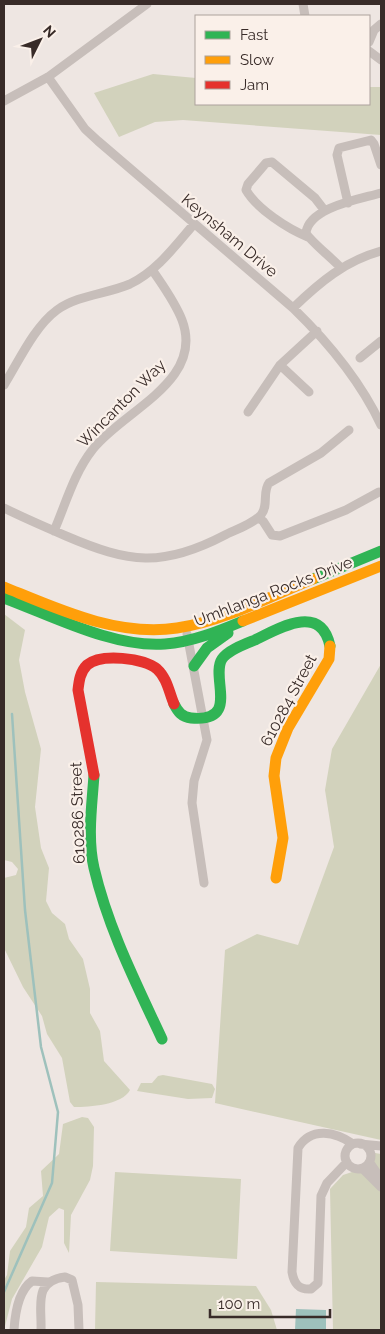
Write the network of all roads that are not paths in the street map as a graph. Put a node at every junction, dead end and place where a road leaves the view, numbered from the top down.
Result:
1 (147, 4) edge
2 (381, 24) edge
3 (370, 40) edge
4 (370, 52) edge
5 (381, 60) edge
6 (48, 77) junction
7 (4, 101) edge
8 (381, 165) edge
9 (381, 193) edge
10 (348, 203) junction
11 (325, 210) junction
12 (194, 224) junction
13 (308, 237) junction
14 (381, 251) edge
15 (341, 268) junction
16 (153, 270) junction
17 (293, 308) junction
18 (317, 331) junction
19 (381, 341) edge
20 (360, 358) dead end
21 (280, 365) junction
22 (4, 385) edge
23 (309, 392) dead end
24 (248, 412) dead end
25 (381, 425) edge
26 (349, 430) dead end
27 (379, 492) dead end
28 (4, 508) edge
29 (258, 518) junction
30 (54, 531) junction
31 (381, 551) edge
32 (381, 566) edge
33 (4, 587) edge
34 (4, 598) edge
35 (253, 618) junction
36 (186, 627) junction
37 (189, 641) junction
38 (194, 666) junction
39 (203, 718) junction
40 (276, 878) dead end
41 (204, 883) dead end
42 (162, 1039) dead end
43 (356, 1144) junction
44 (381, 1147) edge
45 (370, 1152) junction
46 (349, 1164) junction
47 (366, 1166) junction
48 (381, 1179) edge
49 (381, 1188) edge
50 (48, 1282) junction
51 (14, 1330) edge
52 (41, 1330) edge
53 (79, 1330) edge

1 - 6 street
2 - 3 street
4 - 5 street
6 - 7 street
6 - 12 street, Keynsham Drive
8 - 10 street
9 - 10 street
10 - 11 street
11 - 13 street
11 - 13 street
12 - 16 street
12 - 17 street, Keynsham Drive
13 - 15 street
14 - 15 street
15 - 17 street
16 - 22 street
16 - 30 street, Wincanton Way
17 - 18 street, Keynsham Drive
18 - 21 street
18 - 25 street, Keynsham Drive
19 - 20 street
21 - 23 street
21 - 24 street
26 - 29 street
27 - 29 street
28 - 30 street
29 - 30 street
31 - 36 street, Umhlanga Rocks Drive
32 - 35 street, Umhlanga Rocks Drive
33 - 36 street, Umhlanga Rocks Drive
34 - 37 street, Umhlanga Rocks Drive
35 - 37 street, Umhlanga Rocks Drive
35 - 38 street
36 - 37 street
37 - 38 street
38 - 39 street
39 - 40 street, 610284 Street
39 - 41 street
39 - 42 street, 610286 Street
43 - 44 street
43 - 45 street
43 - 46 street
43 - 46 street
44 - 45 street
45 - 47 street
46 - 47 street
47 - 48 street
47 - 49 street
50 - 51 street
50 - 52 street
50 - 53 street

